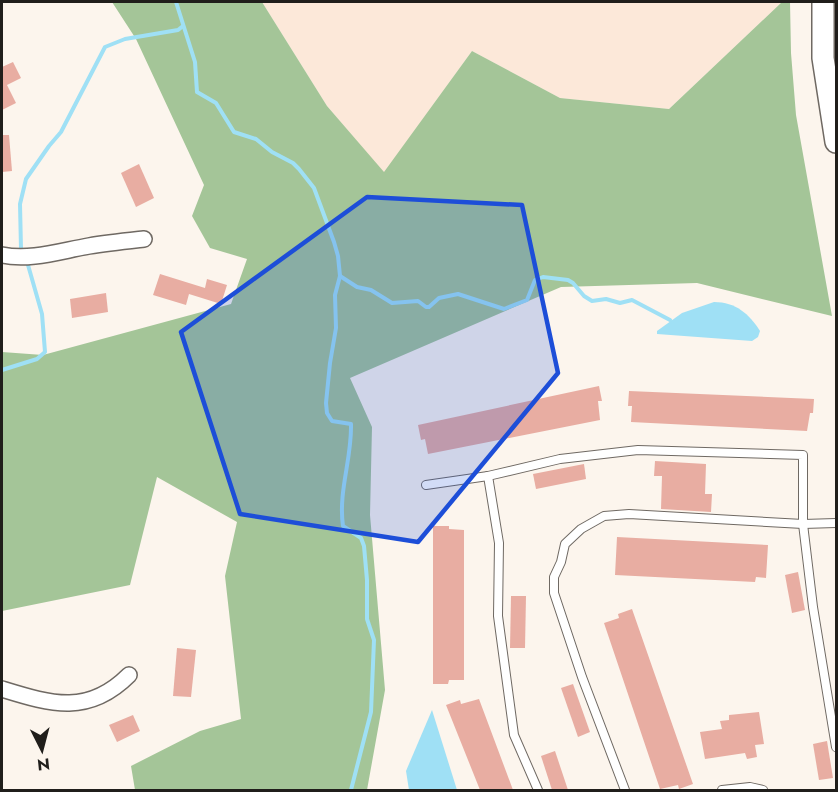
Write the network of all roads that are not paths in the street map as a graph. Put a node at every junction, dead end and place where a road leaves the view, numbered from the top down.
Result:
1 (823, 2) edge
2 (832, 91) edge
3 (837, 142) edge
4 (144, 239) dead end
5 (2, 255) edge
6 (488, 476) junction
7 (426, 485) dead end
8 (837, 523) edge
9 (803, 524) junction
10 (129, 675) dead end
11 (2, 689) edge
12 (837, 747) edge
13 (538, 790) edge
14 (625, 790) edge
15 (722, 790) edge
16 (763, 790) edge

1 - 2 main road
2 - 3 main road
4 - 5 street
6 - 7 lane
6 - 9 lane
6 - 13 lane
8 - 9 lane
9 - 12 lane
9 - 14 lane
10 - 11 street
15 - 16 lane

